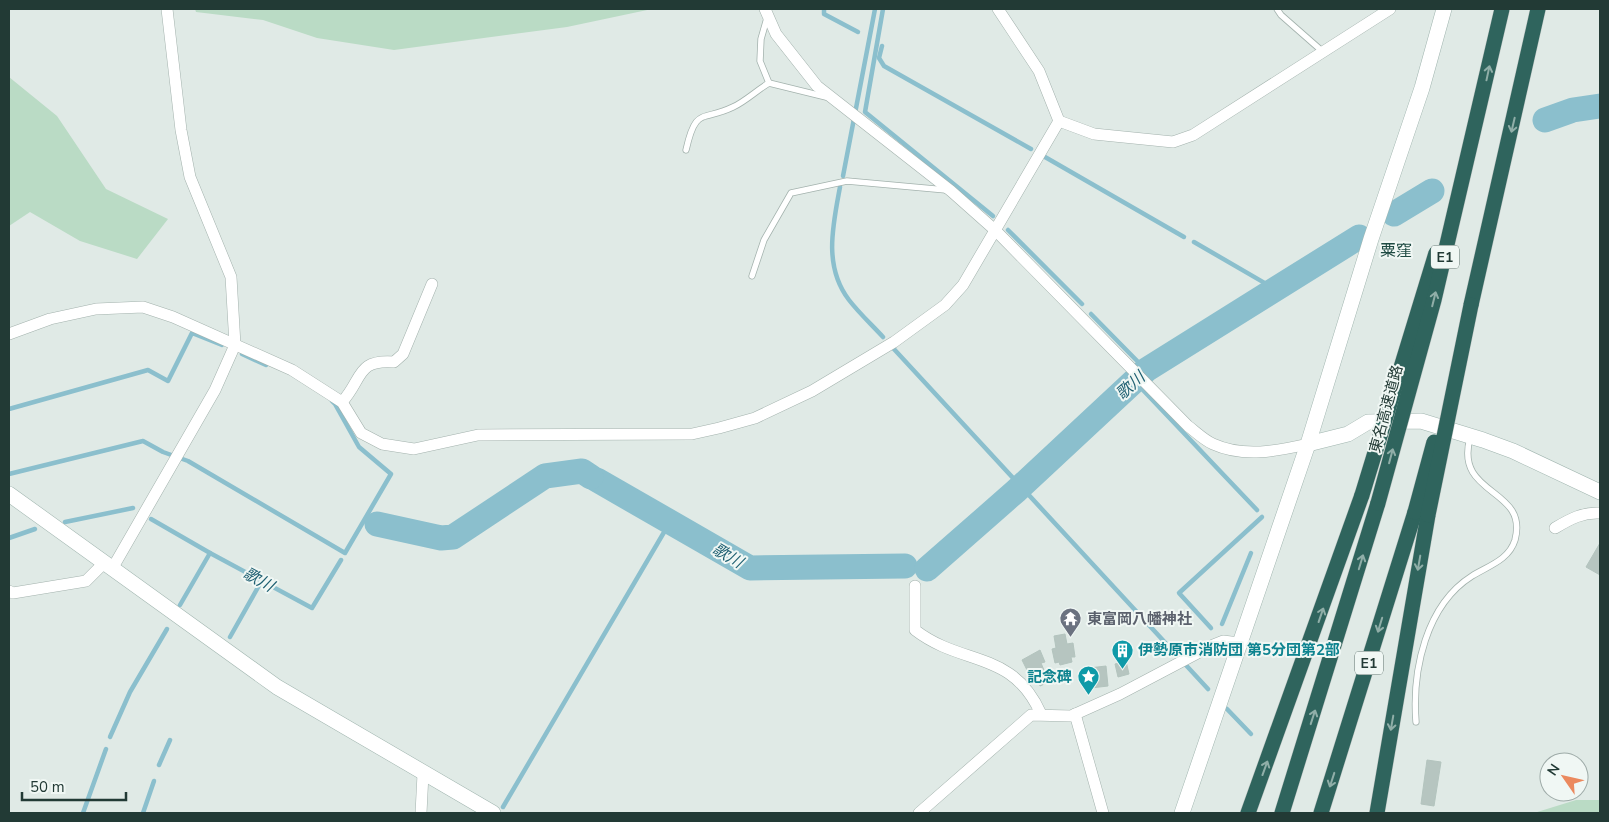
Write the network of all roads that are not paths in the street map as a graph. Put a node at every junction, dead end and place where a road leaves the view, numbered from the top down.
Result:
1 (167, 9) edge
2 (998, 9) edge
3 (1277, 9) edge
4 (1390, 9) edge
5 (1444, 9) edge
6 (1502, 9) edge
7 (1538, 9) edge
8 (766, 12) edge
9 (1322, 51) junction
10 (769, 83) junction
11 (831, 98) junction
12 (1482, 102) junction
13 (1059, 121) junction
14 (686, 150) dead end
15 (950, 191) junction
16 (996, 231) junction
17 (752, 276) dead end
18 (432, 284) dead end
19 (9, 334) edge
20 (235, 345) junction
21 (342, 402) junction
22 (1471, 436) junction
23 (1308, 444) junction
24 (1600, 492) edge
25 (9, 494) edge
26 (1421, 513) junction
27 (1600, 513) edge
28 (1555, 528) dead end
29 (108, 566) junction
30 (915, 586) dead end
31 (9, 591) edge
32 (1239, 643) junction
33 (1041, 714) junction
34 (1075, 714) junction
35 (1416, 722) dead end
36 (423, 774) junction
37 (421, 813) edge
38 (493, 813) edge
39 (919, 813) edge
40 (1103, 813) edge
41 (1182, 813) edge
42 (1248, 813) edge
43 (1282, 813) edge
44 (1321, 813) edge
45 (1377, 813) edge

1 - 20 street
2 - 13 street
3 - 9 lane
4 - 9 street
5 - 23 street
12 -> 6 highway, 東名高速道路 / E1, bridge
7 -> 26 highway, E1, bridge
8 - 10 lane
8 - 11 street
9 - 13 street
10 - 11 lane
10 - 14 lane
11 - 15 street
42 -> 12 highway, bridge
43 -> 12 highway, 東名高速道路 / E1, bridge
13 - 16 street
15 - 16 street
15 - 17 lane
16 - 21 street
16 - 23 street
18 - 21 street
19 - 20 street
20 - 21 street
20 - 29 street
22 - 23 street
22 - 24 street
22 - 35 lane
23 - 32 street
25 - 29 street
26 -> 44 highway, E1
26 -> 45 highway
27 - 28 street
29 - 31 street
29 - 36 street
30 - 33 street
32 - 34 street
32 - 41 street
33 - 34 street
33 - 39 street
34 - 40 street
36 - 37 street
36 - 38 street

